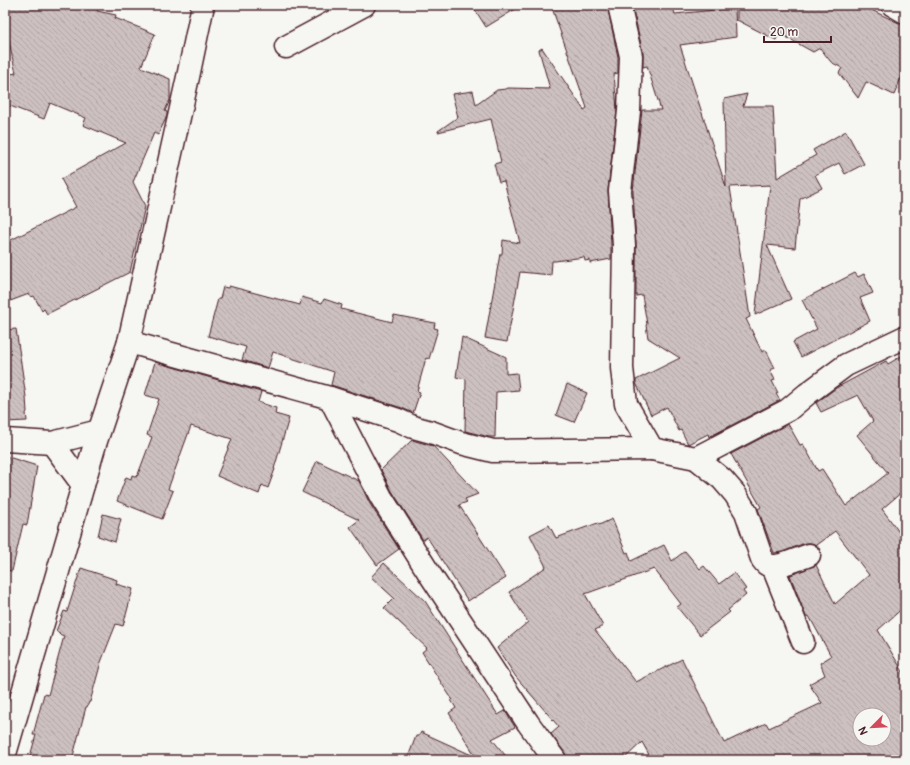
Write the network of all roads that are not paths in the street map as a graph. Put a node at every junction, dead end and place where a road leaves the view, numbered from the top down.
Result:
1 (203, 5) edge
2 (364, 5) edge
3 (619, 5) edge
4 (893, 5) edge
5 (905, 12) edge
6 (286, 47) dead end
7 (905, 337) edge
8 (129, 342) junction
9 (330, 398) junction
10 (99, 431) junction
11 (5, 440) edge
12 (52, 443) junction
13 (652, 449) junction
14 (696, 458) junction
15 (83, 485) junction
16 (809, 555) dead end
17 (773, 567) junction
18 (803, 642) dead end
19 (5, 754) edge
20 (555, 760) edge

1 - 8 street
2 - 6 street
3 - 13 street
4 - 5 street
7 - 14 street
8 - 9 street
8 - 10 street
9 - 13 street
9 - 20 street
10 - 12 street
10 - 15 street
11 - 12 street
12 - 15 street
13 - 14 street
14 - 17 street
15 - 19 street
16 - 17 street
17 - 18 street

